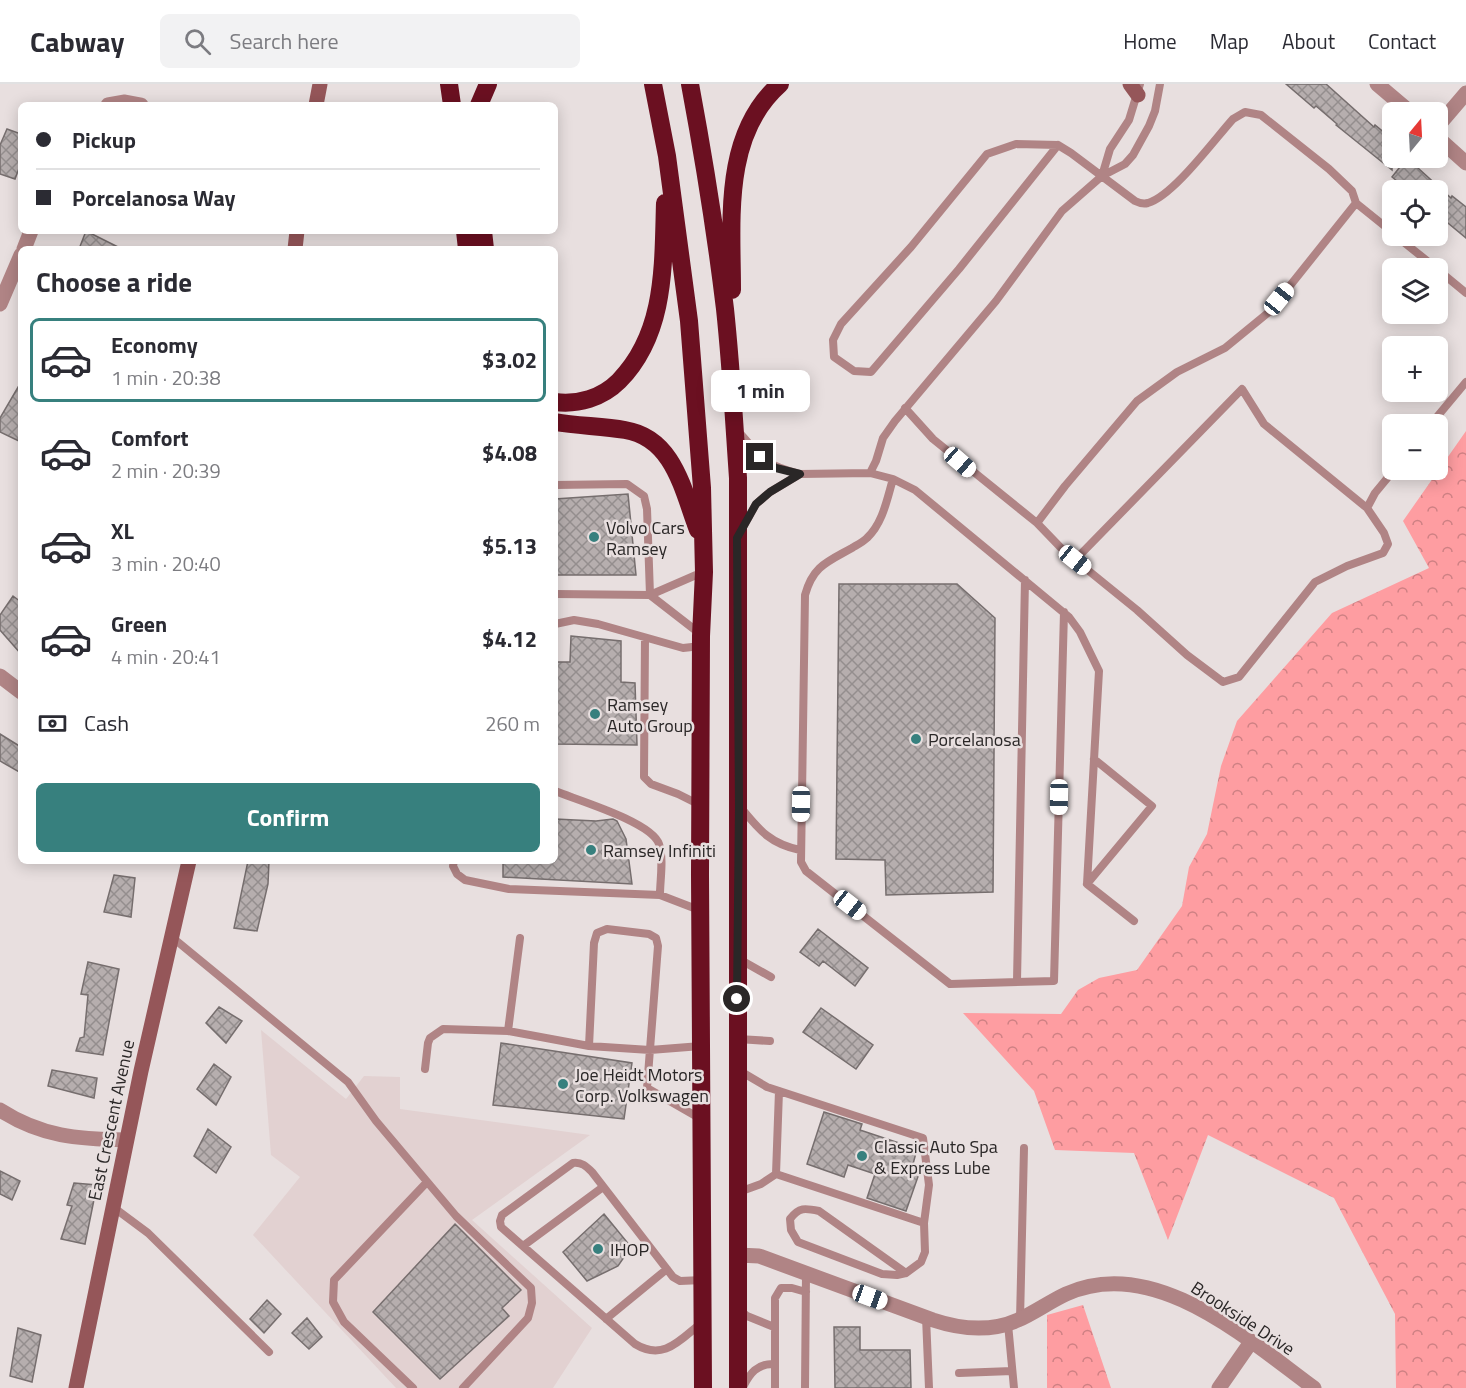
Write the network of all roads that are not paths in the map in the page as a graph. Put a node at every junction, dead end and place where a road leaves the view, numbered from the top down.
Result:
1 (320, 84) edge
2 (449, 84) edge
3 (488, 84) edge
4 (653, 84) edge
5 (690, 84) edge
6 (780, 84) edge
7 (1160, 84) edge
8 (1377, 84) edge
9 (1136, 88) edge
10 (1466, 93) edge
11 (317, 102) edge
12 (452, 102) edge
13 (480, 102) edge
14 (1398, 102) edge
15 (1448, 114) edge
16 (1058, 145) junction
17 (1448, 147) edge
18 (667, 156) junction
19 (1466, 163) edge
20 (1102, 176) junction
21 (1356, 203) junction
22 (1382, 224) edge
23 (1408, 246) edge
24 (1423, 258) edge
25 (18, 262) edge
26 (1448, 278) edge
27 (1466, 293) edge
28 (0, 304) edge
29 (1466, 382) edge
30 (733, 394) junction
31 (558, 402) edge
32 (905, 408) junction
33 (1439, 414) edge
34 (558, 422) edge
35 (734, 426) junction
36 (870, 473) junction
37 (800, 474) junction
38 (893, 479) junction
39 (1385, 480) edge
40 (558, 485) edge
41 (1367, 508) junction
42 (1037, 523) junction
43 (737, 538) junction
44 (703, 543) junction
45 (1075, 560) junction
46 (704, 572) junction
47 (1025, 580) junction
48 (558, 594) edge
49 (650, 595) junction
50 (1064, 612) junction
51 (558, 623) edge
52 (645, 638) junction
53 (701, 641) junction
54 (0, 676) edge
55 (18, 690) edge
56 (1094, 759) junction
57 (558, 792) edge
58 (702, 806) junction
59 (739, 806) junction
60 (800, 850) junction
61 (188, 864) edge
62 (453, 864) edge
63 (1087, 884) junction
64 (660, 896) junction
65 (700, 911) junction
66 (1134, 921) dead end
67 (173, 938) junction
68 (520, 938) dead end
69 (737, 958) junction
70 (771, 977) dead end
71 (1017, 981) junction
72 (508, 1031) junction
73 (737, 1039) junction
74 (770, 1041) dead end
75 (589, 1046) junction
76 (701, 1046) junction
77 (650, 1050) junction
78 (424, 1069) dead end
79 (736, 1069) junction
80 (780, 1091) junction
81 (0, 1110) edge
82 (703, 1120) junction
83 (126, 1140) junction
84 (1024, 1148) dead end
85 (776, 1174) junction
86 (428, 1182) junction
87 (603, 1187) junction
88 (738, 1193) junction
89 (113, 1207) junction
90 (924, 1223) junction
91 (523, 1246) junction
92 (738, 1256) junction
93 (667, 1269) junction
94 (906, 1273) junction
95 (806, 1274) junction
96 (704, 1280) junction
97 (806, 1292) junction
98 (738, 1308) junction
99 (926, 1317) junction
100 (606, 1319) junction
101 (704, 1322) junction
102 (1014, 1322) junction
103 (774, 1328) junction
104 (1251, 1342) junction
105 (269, 1353) dead end
106 (773, 1364) junction
107 (1012, 1371) junction
108 (959, 1373) dead end
109 (75, 1388) edge
110 (413, 1388) edge
111 (463, 1388) edge
112 (703, 1388) edge
113 (738, 1388) edge
114 (742, 1388) edge
115 (775, 1388) edge
116 (805, 1388) edge
117 (928, 1388) edge
118 (1014, 1388) edge
119 (1220, 1388) edge
120 (1314, 1388) edge

1 - 11 street
2 - 12 highway
3 - 13 highway
4 - 18 highway
5 - 30 highway
6 - 30 highway
7 - 20 lane
8 - 14 street
9 - 20 lane
10 - 15 street
16 - 16 lane
16 - 20 lane
17 - 19 street
18 - 31 highway
18 - 44 highway
20 - 21 lane
20 - 32 lane
21 - 22 lane
21 - 42 lane
23 - 24 lane
25 - 28 street
26 - 27 lane
29 - 33 lane
30 - 35 highway
32 - 36 lane
32 - 42 lane
34 - 44 highway
35 - 37 lane
35 - 43 highway
36 - 37 lane
36 - 38 lane
37 - 43 lane
38 - 47 lane
38 - 60 lane
39 - 41 lane
40 - 49 lane
41 - 45 lane
41 - 45 lane
42 - 45 lane
43 - 59 highway
44 - 46 highway
46 - 49 lane
46 - 53 highway
47 - 50 lane
47 - 71 lane
48 - 49 lane
49 - 53 lane
50 - 56 lane
50 - 71 lane
51 - 52 lane
52 - 53 lane
52 - 58 lane
53 - 58 highway
54 - 55 street
56 - 63 lane
56 - 63 lane
57 - 64 lane
58 - 65 highway
59 - 60 lane
59 - 69 highway
60 - 71 lane
61 - 67 street, East Crescent Avenue
62 - 64 lane
63 - 66 lane
64 - 65 lane
65 - 76 highway
67 - 83 street, East Crescent Avenue
67 - 86 lane
68 - 72 lane
69 - 70 lane
69 - 73 highway
72 - 75 lane
72 - 78 lane
73 - 74 lane
73 - 79 highway
75 - 77 lane
75 - 77 lane
76 - 77 lane
76 - 82 highway
77 - 82 lane
79 - 80 lane
79 - 88 highway
80 - 85 lane
80 - 90 lane
81 - 83 street
82 - 96 highway
83 - 89 street, East Crescent Avenue
84 - 102 lane
85 - 88 lane
85 - 90 lane
86 - 110 lane
86 - 111 lane
87 - 91 lane
87 - 91 lane
87 - 93 lane
88 - 92 highway
89 - 105 lane
89 - 109 street, East Crescent Avenue
90 - 94 lane
91 - 100 lane
92 - 95 street, Brookside Drive
92 - 98 highway
93 - 96 lane
93 - 100 lane
94 - 94 lane
95 - 97 lane
95 - 99 street, Brookside Drive
96 - 101 highway
97 - 103 lane
97 - 116 lane
98 - 103 lane
98 - 113 highway
99 - 102 street, Brookside Drive
99 - 117 lane
100 - 101 lane
101 - 112 highway
102 - 104 street, Brookside Drive
102 - 107 lane
103 - 106 lane
104 - 119 street
104 - 120 street, Brookside Drive
106 - 114 lane
106 - 115 lane
107 - 108 lane
107 - 118 lane

